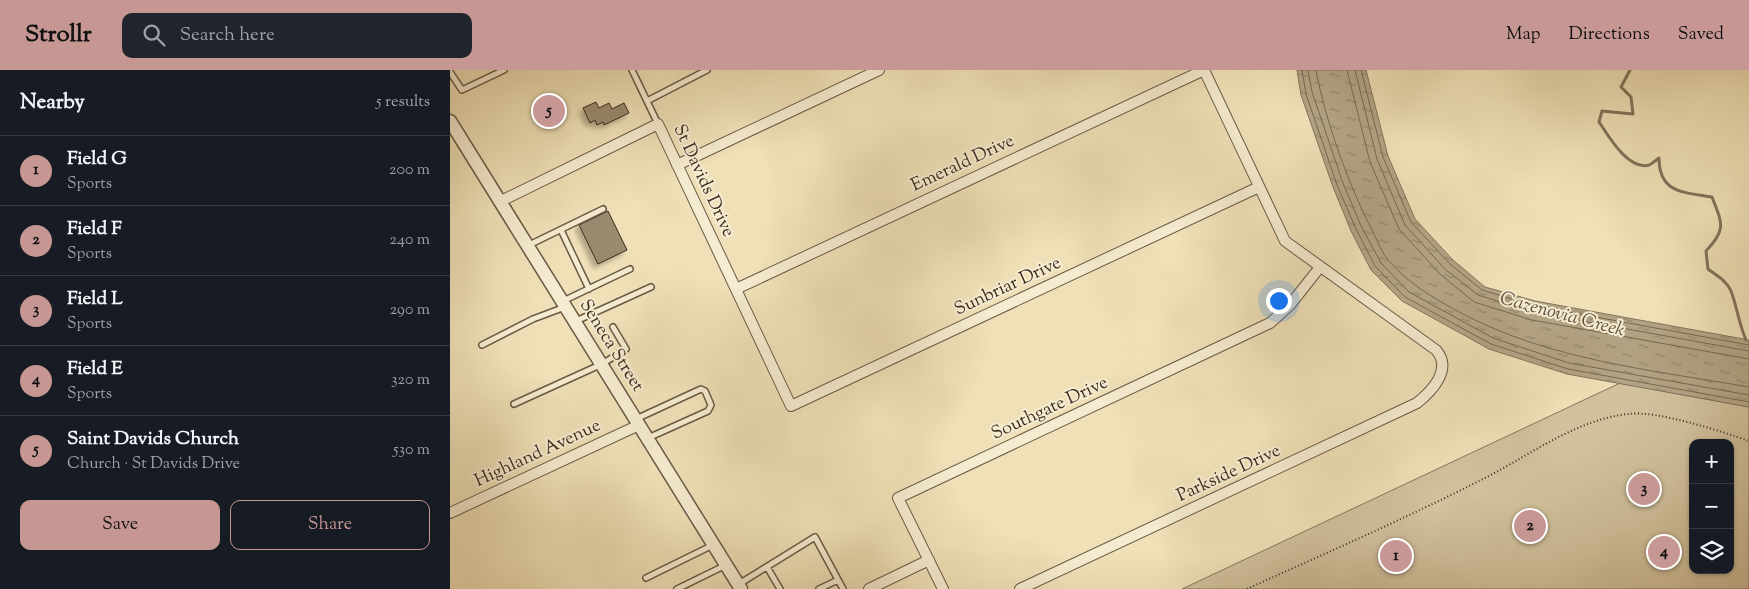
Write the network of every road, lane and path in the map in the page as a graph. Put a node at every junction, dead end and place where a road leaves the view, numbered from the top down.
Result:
1 (456, 70) edge
2 (504, 70) edge
3 (632, 70) edge
4 (707, 70) edge
5 (879, 70) edge
6 (1204, 70) edge
7 (450, 72) edge
8 (647, 101) junction
9 (450, 121) edge
10 (658, 124) junction
11 (677, 164) junction
12 (1260, 187) junction
13 (501, 201) junction
14 (603, 209) dead end
15 (561, 230) junction
16 (528, 246) junction
17 (1320, 267) junction
18 (630, 270) dead end
19 (651, 286) dead end
20 (589, 289) junction
21 (736, 289) junction
22 (564, 304) junction
23 (575, 321) junction
24 (613, 327) dead end
25 (482, 345) dead end
26 (602, 364) junction
27 (781, 385) joint
28 (514, 404) dead end
29 (637, 422) junction
30 (648, 439) junction
31 (1749, 441) edge
32 (450, 513) edge
33 (714, 545) junction
34 (929, 560) junction
35 (726, 565) junction
36 (767, 567) junction
37 (646, 578) dead end
38 (838, 580) junction
39 (740, 587) edge
40 (676, 589) edge
41 (780, 589) edge
42 (819, 589) edge
43 (843, 589) edge
44 (869, 589) edge
45 (943, 589) edge
46 (1020, 589) edge
47 (1247, 589) edge

1 - 7 lane
2 - 7 lane
3 - 8 lane
4 - 8 lane
5 - 11 street
6 - 12 street
6 - 21 street, Emerald Drive
8 - 10 lane
9 - 13 street, Seneca Street
10 - 11 street, St Davids Drive
10 - 13 street, St Davids Drive
11 - 21 street, St Davids Drive
12 - 17 street
12 - 27 street, Sunbriar Drive
13 - 16 street, Seneca Street
14 - 15 lane
15 - 16 lane
15 - 20 lane
16 - 22 street, Seneca Street
17 - 34 street, Southgate Drive
17 - 46 street, Parkside Drive
18 - 20 lane
19 - 23 lane
20 - 22 lane
21 - 27 street, St Davids Drive
22 - 23 street, Seneca Street
22 - 25 lane
23 - 26 street, Seneca Street
24 - 26 lane
26 - 28 lane
26 - 29 street, Seneca Street
29 - 30 street, Seneca Street
29 - 30 lane
29 - 32 street, Highland Avenue
30 - 33 street, Seneca Street
31 - 47 path
33 - 35 street, Seneca Street
33 - 37 lane
34 - 44 street
34 - 45 street
35 - 39 street, Seneca Street
35 - 40 lane
36 - 38 lane
36 - 39 lane
36 - 41 lane
38 - 42 lane
38 - 43 lane

